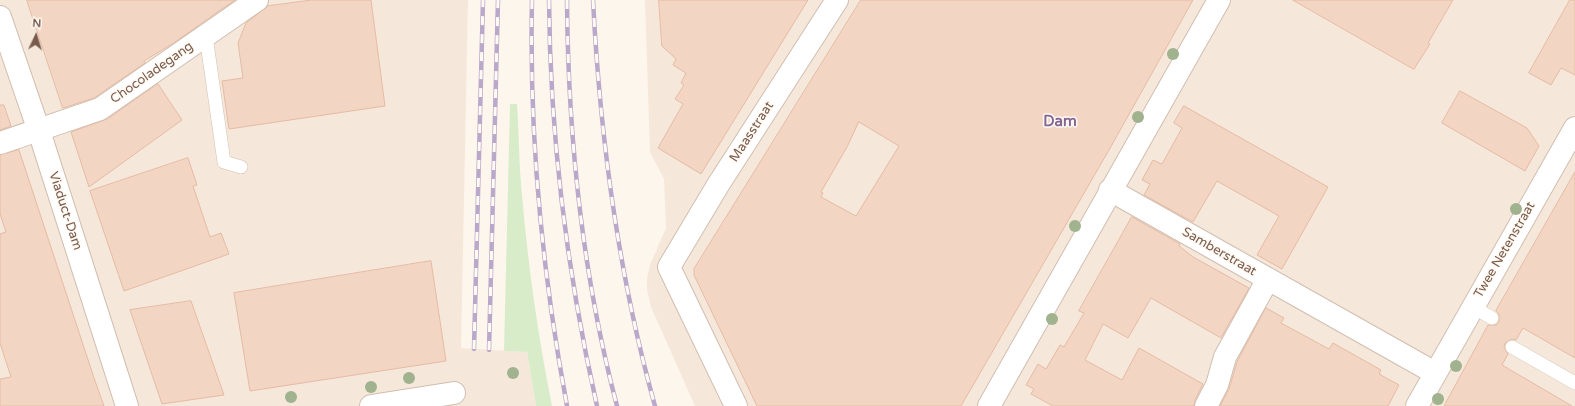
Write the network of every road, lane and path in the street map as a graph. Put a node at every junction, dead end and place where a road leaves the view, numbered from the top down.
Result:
1 (257, 0) edge
2 (837, 0) edge
3 (1219, 0) edge
4 (0, 17) edge
5 (206, 36) junction
6 (1575, 128) edge
7 (39, 131) junction
8 (0, 143) edge
9 (241, 167) dead end
10 (1110, 190) junction
11 (1268, 280) junction
12 (1512, 348) dead end
13 (1435, 372) junction
14 (1575, 383) edge
15 (454, 393) dead end
16 (127, 406) edge
17 (371, 406) edge
18 (736, 406) edge
19 (989, 406) edge
20 (1206, 406) edge
21 (1417, 406) edge

1 - 5 street, Chocoladegang
2 - 18 street, Maasstraat
3 - 10 street
4 - 7 street, Viaduct-Dam
5 - 7 street, Chocoladegang
5 - 9 lane
6 - 13 street, Twee Netenstraat
7 - 8 street, Chocoladegang
7 - 16 street, Viaduct-Dam
10 - 11 street, Samberstraat
10 - 19 street
11 - 13 street
11 - 20 street, Samberstraat
12 - 14 lane
13 - 21 street, Twee Netenstraat
15 - 17 street

